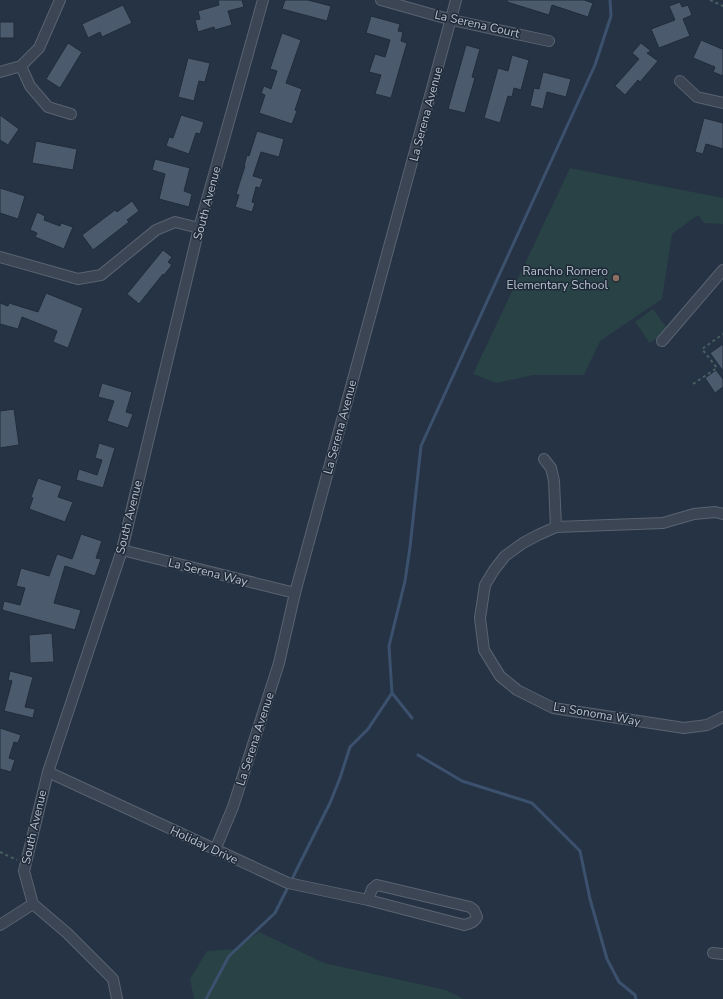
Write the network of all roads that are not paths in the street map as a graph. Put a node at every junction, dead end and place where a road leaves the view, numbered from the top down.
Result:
1 (60, 0) edge
2 (263, 0) edge
3 (381, 0) edge
4 (456, 0) edge
5 (452, 20) junction
6 (549, 41) dead end
7 (21, 66) junction
8 (0, 72) edge
9 (680, 81) dead end
10 (723, 103) edge
11 (71, 114) dead end
12 (199, 228) junction
13 (0, 257) edge
14 (723, 270) edge
15 (662, 341) dead end
16 (544, 459) dead end
17 (723, 514) edge
18 (556, 527) junction
19 (122, 550) junction
20 (295, 593) junction
21 (723, 718) edge
22 (48, 772) junction
23 (215, 850) junction
24 (368, 900) junction
25 (33, 904) junction
26 (0, 926) edge
27 (117, 999) edge

1 - 7 street
2 - 12 street, South Avenue
3 - 5 street, La Serena Court
4 - 5 street, La Serena Avenue
5 - 6 street, La Serena Court
5 - 20 street, La Serena Avenue
7 - 8 street
7 - 11 street
9 - 10 street
12 - 13 street
12 - 19 street, South Avenue
14 - 15 street
16 - 18 street
17 - 18 street, La Sonoma Way
18 - 21 street, La Sonoma Way
19 - 20 street, La Serena Way
19 - 22 street, South Avenue
20 - 23 street, La Serena Avenue
22 - 23 street, Holiday Drive
22 - 25 street, South Avenue
23 - 24 street, Holiday Drive
24 - 24 street, Holiday Drive
25 - 26 street
25 - 27 street

